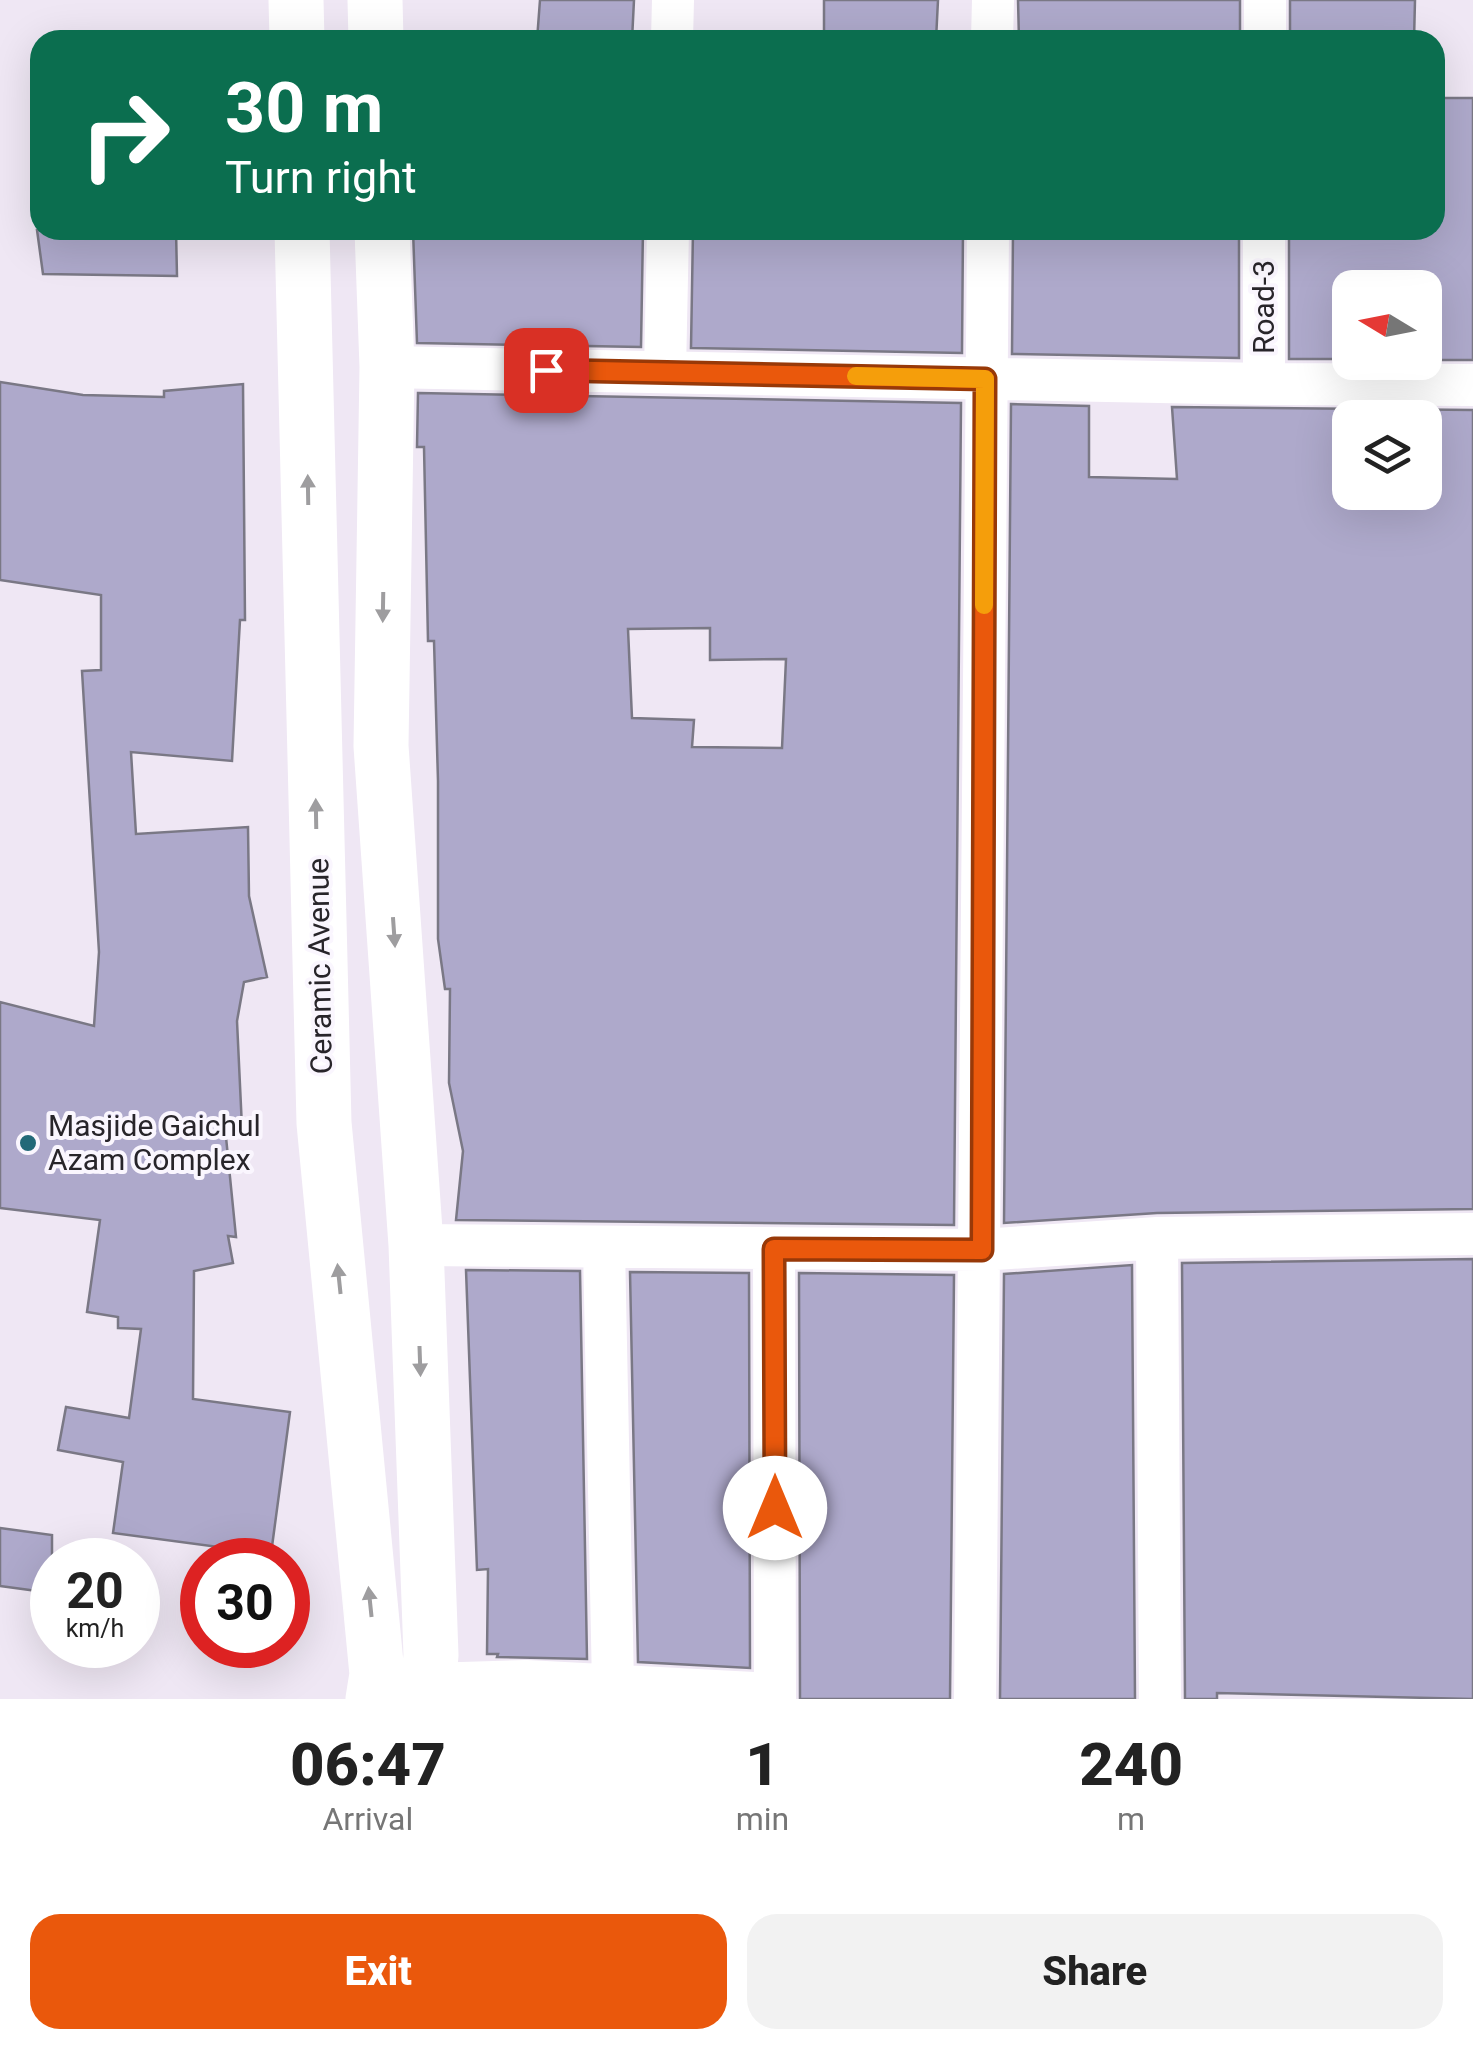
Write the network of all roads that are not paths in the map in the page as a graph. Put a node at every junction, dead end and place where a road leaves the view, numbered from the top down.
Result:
1 (296, 0) edge
2 (375, 0) edge
3 (673, 0) edge
4 (993, 0) edge
5 (1265, 0) edge
6 (297, 30) edge
7 (376, 30) edge
8 (672, 30) edge
9 (992, 30) edge
10 (1265, 30) edge
11 (302, 240) edge
12 (382, 240) edge
13 (668, 240) edge
14 (988, 240) edge
15 (1264, 240) edge
16 (387, 366) junction
17 (665, 372) junction
18 (985, 379) junction
19 (1264, 384) junction
20 (1473, 385) edge
21 (1473, 1234) edge
22 (1157, 1238) junction
23 (416, 1245) junction
24 (604, 1247) junction
25 (774, 1249) junction
26 (982, 1250) junction
27 (428, 1692) edge
28 (612, 1692) edge
29 (775, 1696) edge
30 (374, 1699) edge
31 (975, 1699) edge
32 (1160, 1699) edge

1 - 6 main road
2 - 7 main road
3 - 8 street
4 - 9 street
5 - 10 street
30 -> 11 main road, Ceramic Avenue
12 - 16 main road
13 - 17 street
14 - 18 street
15 - 19 street, Road-3
16 - 17 street
16 -> 23 main road
17 - 18 street
18 - 19 street
18 - 26 street
19 - 20 street
21 - 22 street
22 - 26 street
22 - 32 street
23 - 24 street
23 -> 27 main road
24 - 25 street
24 - 28 street
25 - 26 street
25 - 29 street
26 - 31 street
27 - 28 street
28 - 29 street

